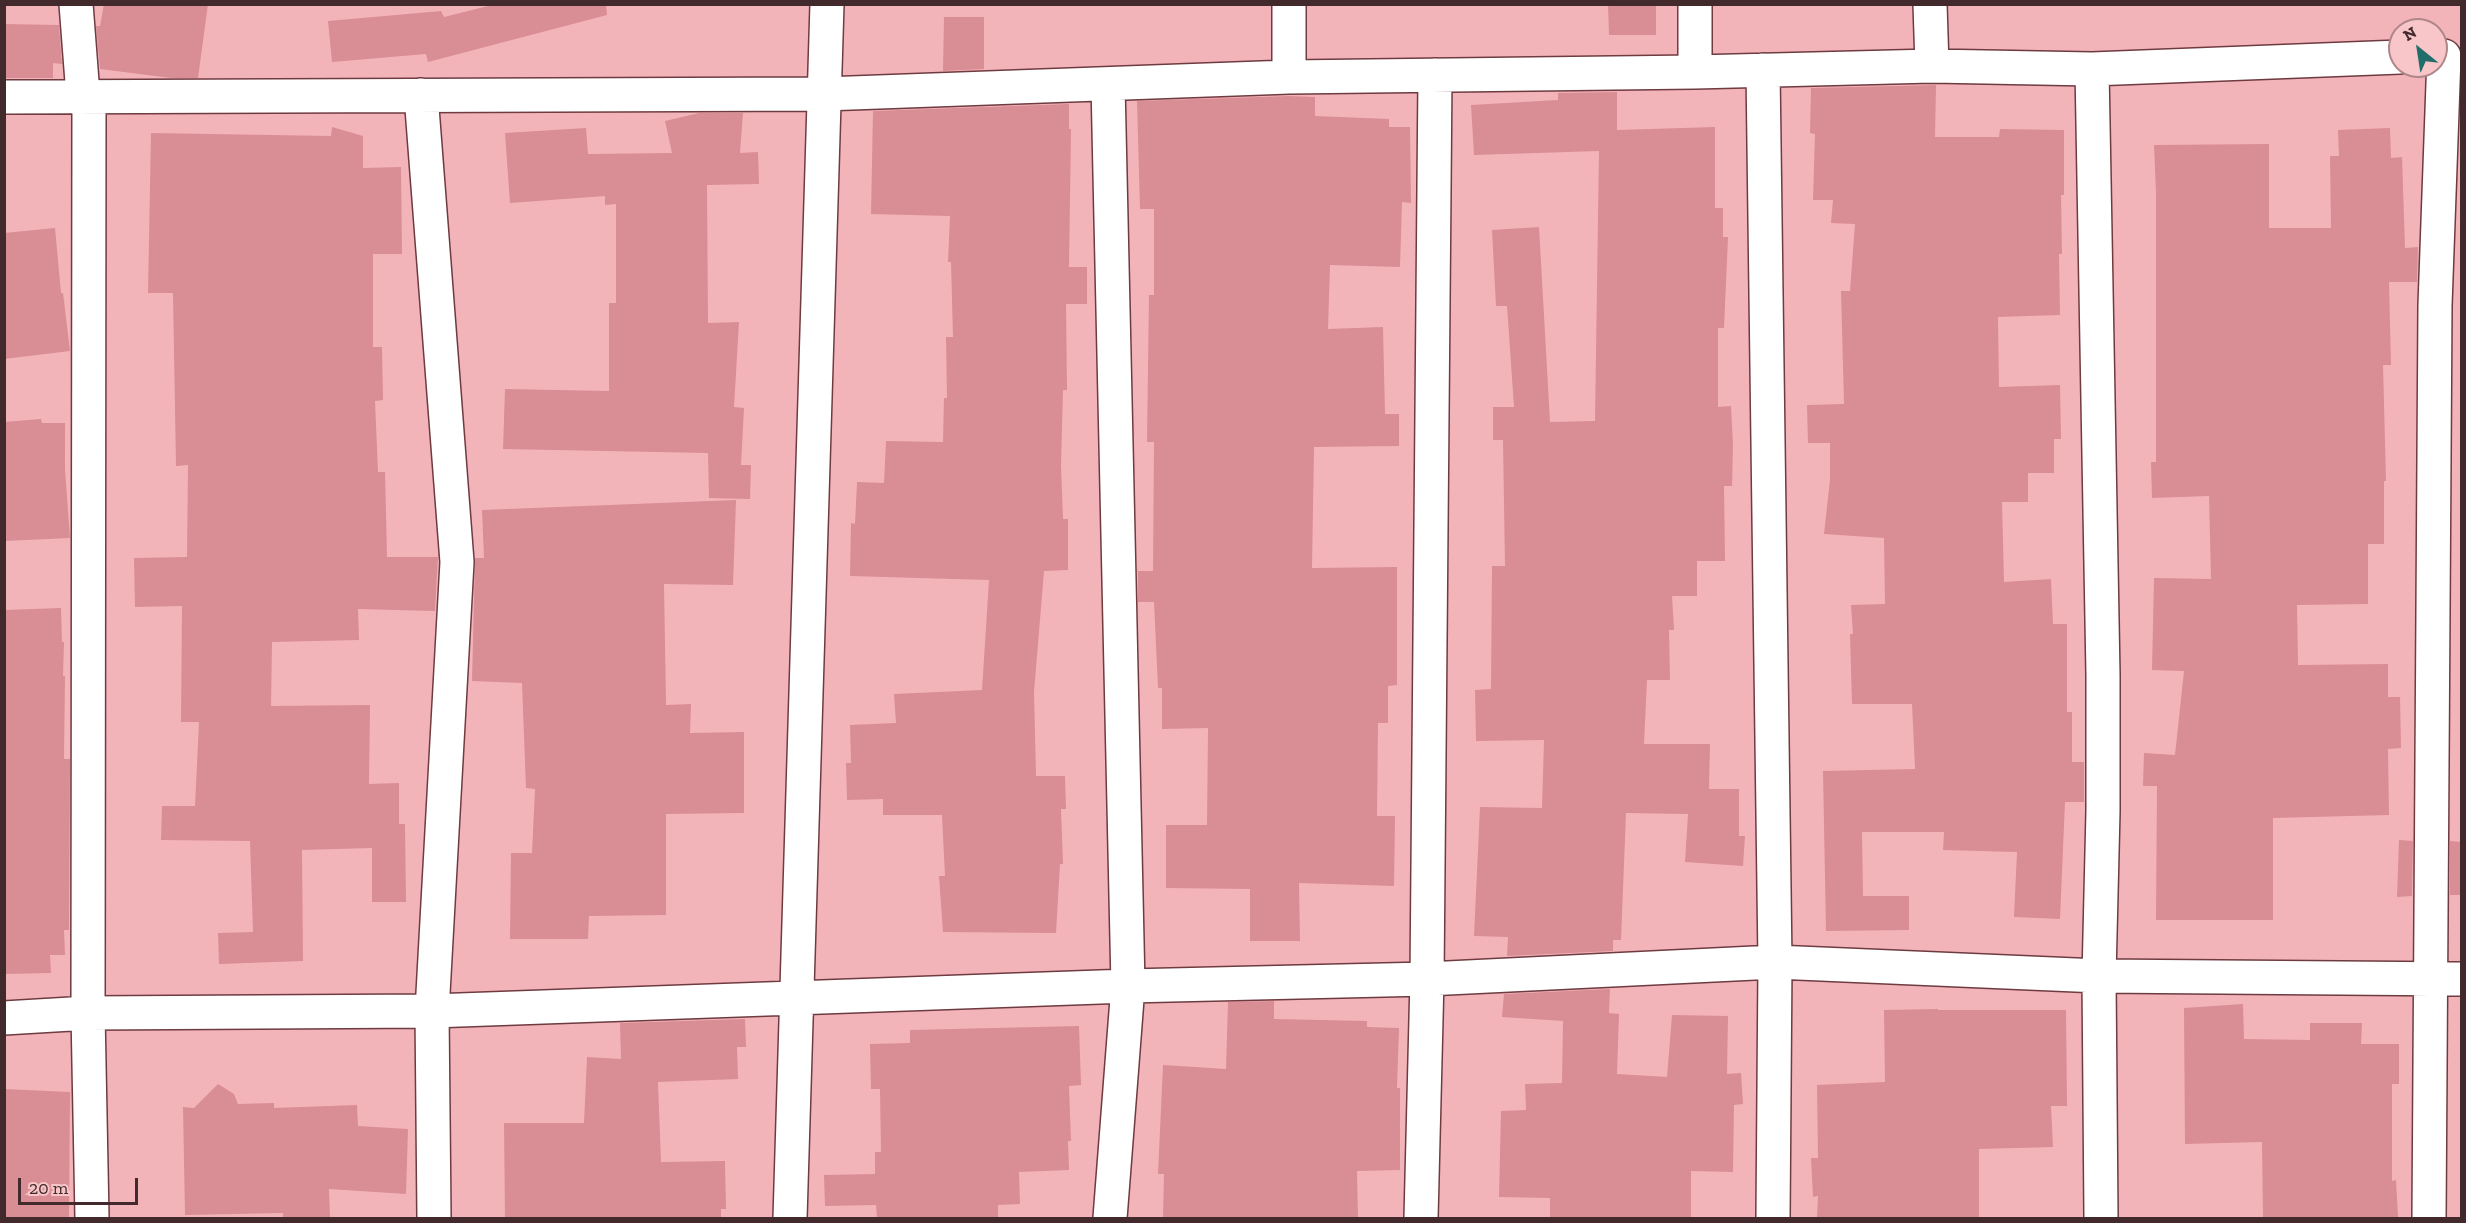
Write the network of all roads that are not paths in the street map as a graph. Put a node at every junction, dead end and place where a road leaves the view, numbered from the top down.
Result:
1 (76, 4) edge
2 (827, 4) edge
3 (1289, 4) edge
4 (1695, 4) edge
5 (1930, 4) edge
6 (2388, 57) edge
7 (1932, 66) junction
8 (2092, 69) junction
9 (1764, 70) junction
10 (1695, 72) junction
11 (1435, 75) junction
12 (1289, 77) junction
13 (2446, 78) edge
14 (1108, 84) junction
15 (824, 94) junction
16 (421, 95) junction
17 (4, 97) edge
18 (86, 97) junction
19 (1775, 962) junction
20 (2099, 976) junction
21 (1426, 979) junction
22 (2446, 979) edge
23 (1128, 986) junction
24 (795, 998) junction
25 (432, 1011) junction
26 (87, 1013) junction
27 (4, 1018) edge
28 (92, 1218) edge
29 (434, 1218) edge
30 (790, 1218) edge
31 (1110, 1218) edge
32 (1421, 1218) edge
33 (1773, 1218) edge
34 (2102, 1218) edge
35 (2429, 1218) edge

1 - 18 street
2 - 15 street
3 - 12 street
4 - 10 street
5 - 7 street
6 - 8 street
7 - 8 street
7 - 9 street
8 - 20 street
9 - 10 street
9 - 19 street
10 - 11 street
11 - 12 street
11 - 21 street
12 - 14 street
13 - 22 street
14 - 15 street
14 - 23 street
15 - 16 street
15 - 24 street
16 - 18 street
16 - 25 street
17 - 18 street
18 - 26 street
19 - 20 street
19 - 21 street
19 - 33 street
20 - 22 street
20 - 34 street
21 - 23 street
21 - 32 street
22 - 35 street
23 - 24 street
23 - 31 street
24 - 25 street
24 - 30 street
25 - 26 street
25 - 29 street
26 - 27 street
26 - 28 street

